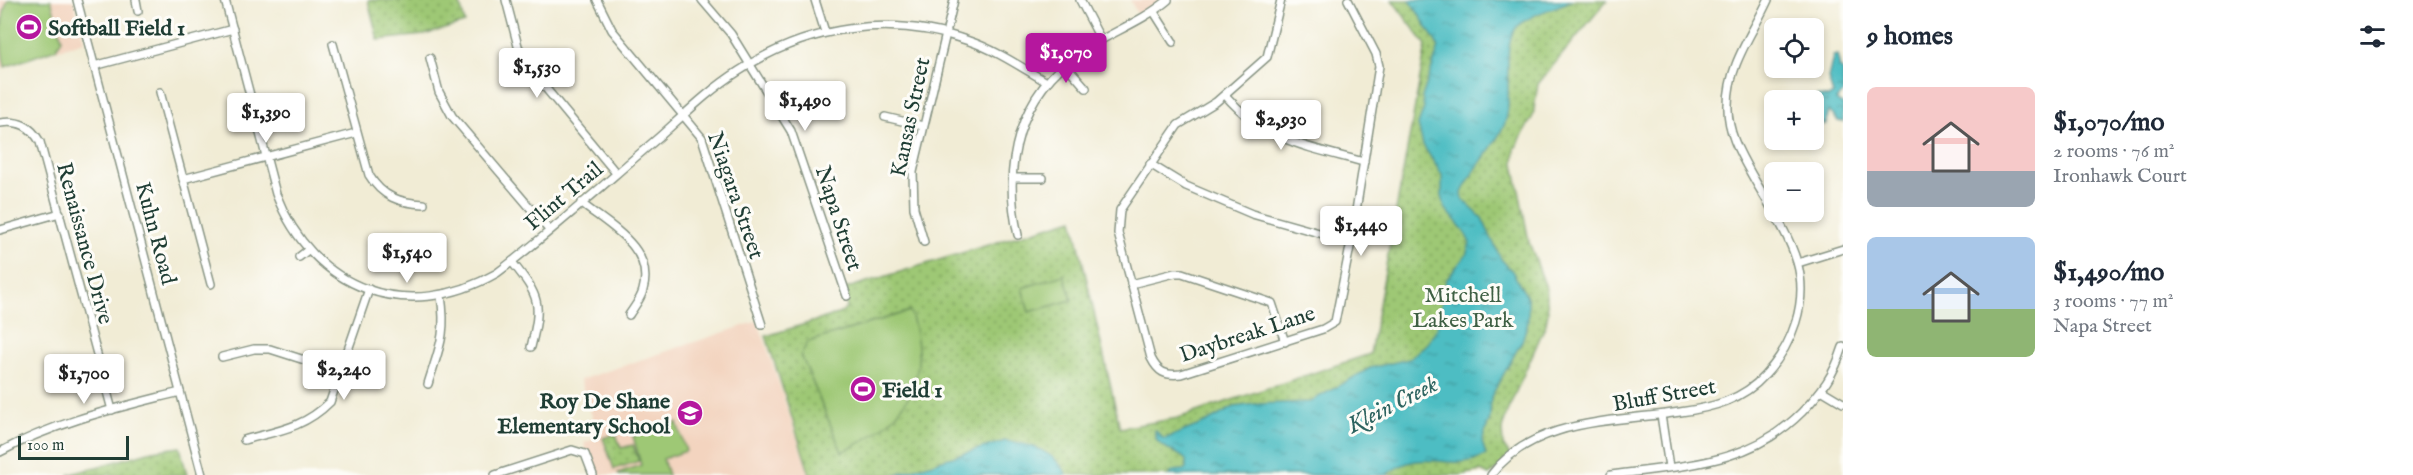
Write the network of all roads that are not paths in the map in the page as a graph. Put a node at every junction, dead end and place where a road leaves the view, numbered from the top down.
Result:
1 (77, 0) edge
2 (136, 0) edge
3 (225, 0) edge
4 (506, 0) edge
5 (597, 0) edge
6 (702, 0) edge
7 (815, 0) edge
8 (954, 0) edge
9 (1080, 0) edge
10 (1168, 0) edge
11 (1281, 0) edge
12 (1348, 0) edge
13 (1768, 0) edge
14 (138, 11) dead end
15 (1154, 12) junction
16 (233, 29) junction
17 (825, 32) junction
18 (946, 34) junction
19 (1101, 40) junction
20 (1173, 42) dead end
21 (333, 44) dead end
22 (430, 58) dead end
23 (750, 64) junction
24 (1065, 64) junction
25 (94, 66) junction
26 (1046, 81) junction
27 (1086, 87) dead end
28 (160, 92) dead end
29 (1225, 95) junction
30 (684, 115) junction
31 (885, 117) dead end
32 (0, 123) edge
33 (923, 126) junction
34 (356, 133) junction
35 (267, 157) junction
36 (1364, 162) junction
37 (1150, 164) junction
38 (616, 173) junction
39 (1012, 178) junction
40 (1043, 178) dead end
41 (183, 179) junction
42 (581, 203) junction
43 (424, 204) dead end
44 (60, 213) junction
45 (0, 230) edge
46 (549, 230) junction
47 (1018, 236) dead end
48 (924, 242) dead end
49 (1351, 242) junction
50 (1843, 249) edge
51 (308, 250) junction
52 (298, 256) dead end
53 (512, 262) junction
54 (1798, 263) junction
55 (211, 284) dead end
56 (1131, 284) junction
57 (369, 289) junction
58 (441, 296) junction
59 (847, 296) dead end
60 (629, 315) dead end
61 (762, 325) dead end
62 (1285, 342) junction
63 (1843, 347) edge
64 (531, 348) dead end
65 (222, 357) dead end
66 (342, 372) junction
67 (428, 384) dead end
68 (1823, 391) junction
69 (180, 392) junction
70 (1843, 403) edge
71 (112, 410) junction
72 (1661, 415) junction
73 (244, 440) dead end
74 (0, 452) edge
75 (1668, 467) junction
76 (202, 475) edge
77 (495, 475) edge
78 (593, 475) edge
79 (1491, 475) edge
80 (1611, 475) edge

1 - 25 street, Kuhn Road
2 - 14 street
3 - 16 street, Flint Trail
4 - 38 street
5 - 30 street, Niagara Street
6 - 23 street, Napa Street
7 - 17 street
8 - 18 street, Kansas Street
9 - 19 street
10 - 15 street
11 - 29 street
12 - 36 street, Daybreak Lane
13 - 54 street, Bluff Street
15 - 19 street
15 - 20 street
16 - 25 street
16 - 35 street, Flint Trail
17 - 18 street, Flint Trail
17 - 23 street, Flint Trail
18 - 26 street, Flint Trail
18 - 33 street, Kansas Street
19 - 24 street
21 - 34 street
22 - 46 street
23 - 30 street, Flint Trail
23 - 59 street, Napa Street
24 - 26 street
24 - 27 street
25 - 69 street, Kuhn Road
26 - 39 street
28 - 41 street
29 - 36 street
29 - 37 street
30 - 38 street, Flint Trail
30 - 61 street, Niagara Street
31 - 33 street
32 - 44 street, Renaissance Drive
33 - 48 street, Kansas Street
34 - 35 street
34 - 43 street
35 - 41 street
35 - 51 street, Flint Trail
36 - 49 street, Daybreak Lane
37 - 49 street
37 - 56 street
38 - 42 street, Flint Trail
39 - 40 street
39 - 47 street
41 - 55 street
42 - 46 street, Flint Trail
42 - 60 street
44 - 45 street
44 - 71 street, Renaissance Drive
46 - 53 street, Flint Trail
49 - 62 street, Daybreak Lane
50 - 54 street
51 - 52 street
51 - 57 street, Flint Trail
53 - 58 street, Flint Trail
53 - 64 street
54 - 72 street, Bluff Street
56 - 62 street
56 - 62 street, Daybreak Lane
57 - 58 street, Flint Trail
57 - 66 street
58 - 67 street
63 - 68 street
65 - 66 street
66 - 73 street
68 - 70 street
68 - 75 street
69 - 71 street
69 - 76 street, Kuhn Road
71 - 74 street
72 - 75 street
72 - 79 street, Bluff Street
75 - 80 street
77 - 78 street

